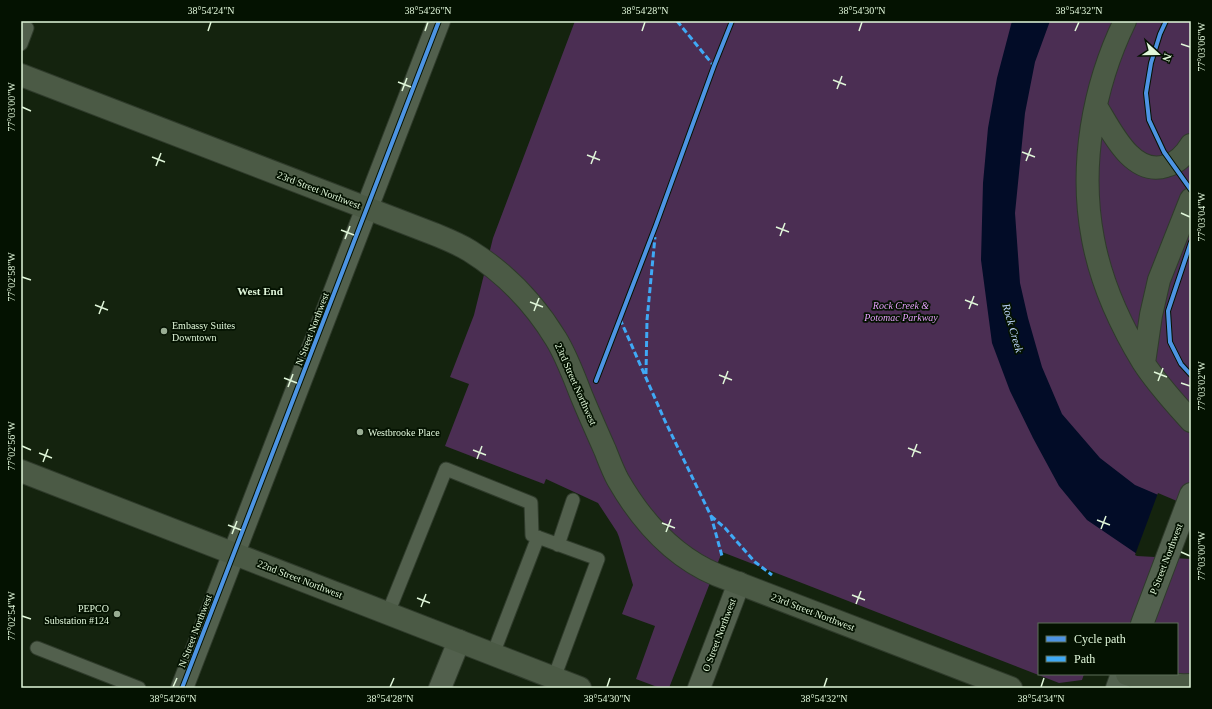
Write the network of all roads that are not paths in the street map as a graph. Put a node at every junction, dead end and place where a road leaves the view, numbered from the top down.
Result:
1 (439, 21) edge
2 (1125, 21) edge
3 (27, 28) dead end
4 (21, 44) edge
5 (21, 75) edge
6 (1096, 106) junction
7 (1191, 145) edge
8 (1191, 199) edge
9 (367, 209) junction
10 (1144, 362) junction
11 (1191, 421) edge
12 (21, 471) edge
13 (1191, 494) edge
14 (573, 500) dead end
15 (538, 537) junction
16 (558, 544) junction
17 (234, 554) junction
18 (739, 583) junction
19 (388, 613) junction
20 (1142, 623) edge
21 (458, 641) junction
22 (37, 648) dead end
23 (493, 654) junction
24 (1122, 675) edge
25 (1130, 675) edge
26 (554, 678) junction
27 (1191, 685) edge
28 (139, 688) edge
29 (182, 688) edge
30 (440, 688) edge
31 (580, 688) edge
32 (699, 688) edge
33 (1011, 688) edge
34 (1117, 688) edge

1 - 9 street, N Street Northwest
2 - 6 main road
3 - 4 lane
5 - 9 main road, 23rd Street Northwest
6 - 7 main road
6 - 10 main road
8 - 10 main road
9 - 17 street, N Street Northwest
9 - 18 main road, 23rd Street Northwest
10 - 11 main road
12 - 17 main road, 22nd Street Northwest
13 - 20 main road, P Street Northwest
14 - 16 lane
15 - 16 lane
15 - 19 lane
15 - 23 lane
16 - 26 lane
17 - 19 main road, 22nd Street Northwest
17 - 29 street, N Street Northwest
18 - 32 street, O Street Northwest
18 - 33 main road, 23rd Street Northwest
19 - 21 main road, 22nd Street Northwest
21 - 23 main road, 22nd Street Northwest
21 - 30 street
22 - 28 lane
23 - 26 main road, 22nd Street Northwest
24 - 34 main road
25 - 27 main road
26 - 31 main road, 22nd Street Northwest

